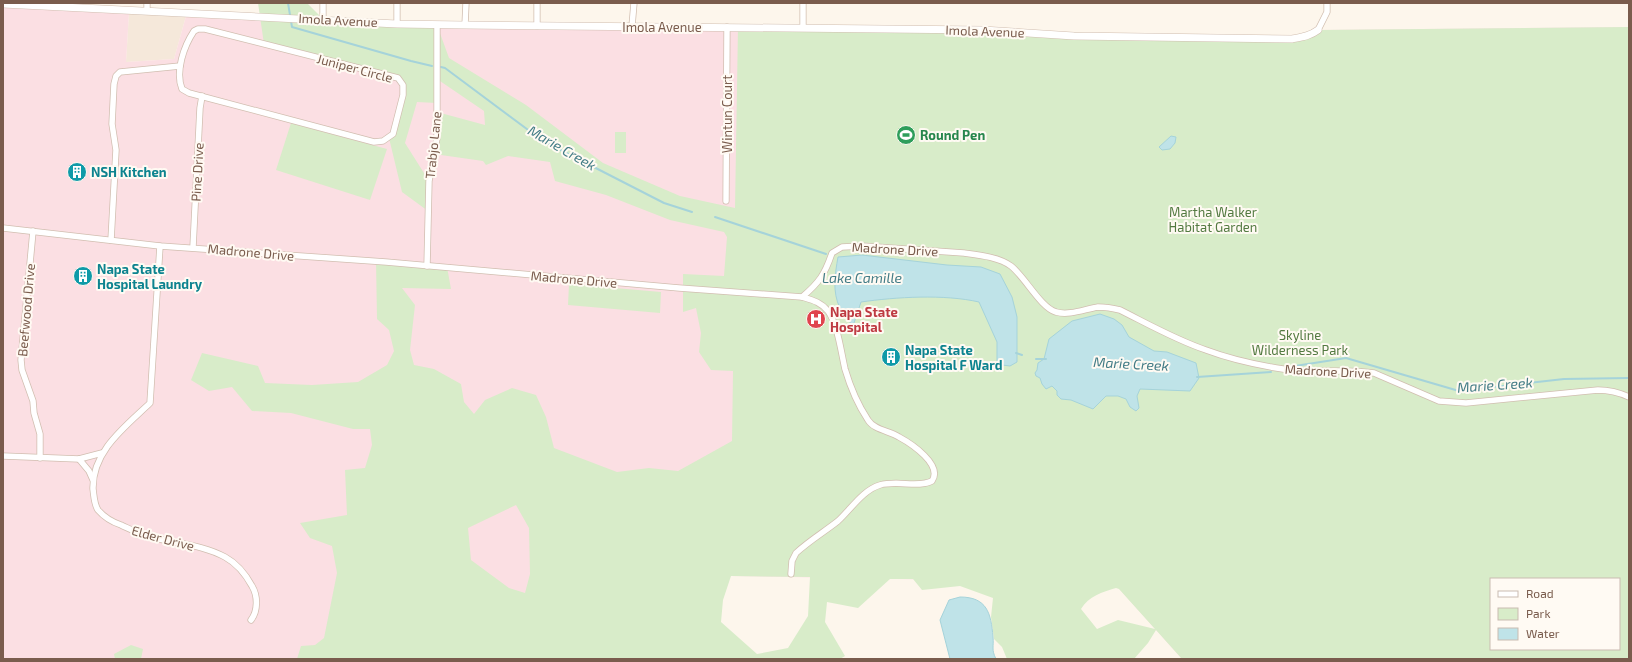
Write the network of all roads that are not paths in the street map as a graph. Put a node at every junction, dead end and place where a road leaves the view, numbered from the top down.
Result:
1 (323, 3) edge
2 (397, 3) edge
3 (466, 3) edge
4 (537, 3) edge
5 (634, 3) edge
6 (803, 3) edge
7 (1327, 3) edge
8 (3, 4) edge
9 (83, 5) edge
10 (147, 7) edge
11 (323, 19) junction
12 (397, 24) junction
13 (437, 25) junction
14 (465, 25) junction
15 (537, 26) junction
16 (632, 26) junction
17 (727, 27) junction
18 (803, 28) junction
19 (1318, 30) joint
20 (180, 66) junction
21 (202, 96) junction
22 (726, 201) dead end
23 (3, 228) edge
24 (33, 231) junction
25 (111, 240) junction
26 (160, 246) junction
27 (193, 247) junction
28 (427, 266) junction
29 (802, 297) junction
30 (1629, 397) edge
31 (102, 453) junction
32 (3, 456) edge
33 (40, 458) junction
34 (79, 459) junction
35 (93, 480) junction
36 (791, 574) dead end
37 (250, 620) dead end

1 - 11 street
2 - 12 street
3 - 14 street
4 - 15 street
5 - 16 street
6 - 18 street
7 - 19 street
8 - 9 street, Imola Avenue
9 - 10 street, Imola Avenue
10 - 11 street, Imola Avenue
11 - 12 street, Imola Avenue
12 - 13 street, Imola Avenue
13 - 14 street, Imola Avenue
13 - 28 street, Trabjo Lane
14 - 15 street, Imola Avenue
15 - 16 street, Imola Avenue
16 - 17 street, Imola Avenue
17 - 18 street, Imola Avenue
17 - 22 street, Wintun Court
18 - 19 street, Imola Avenue
20 - 21 street, Juniper Circle
20 - 21 street, Juniper Circle
20 - 25 street
21 - 27 street, Pine Drive
23 - 24 street, Madrone Drive
24 - 25 street, Madrone Drive
24 - 33 street, Beefwood Drive
25 - 26 street, Madrone Drive
26 - 27 street, Madrone Drive
26 - 31 street, Elder Drive
27 - 28 street, Madrone Drive
28 - 29 street, Madrone Drive
29 - 30 street, Madrone Drive
29 - 36 street
31 - 34 street
31 - 35 street, Elder Drive
32 - 33 street
33 - 34 street
34 - 35 street
35 - 37 street, Elder Drive

